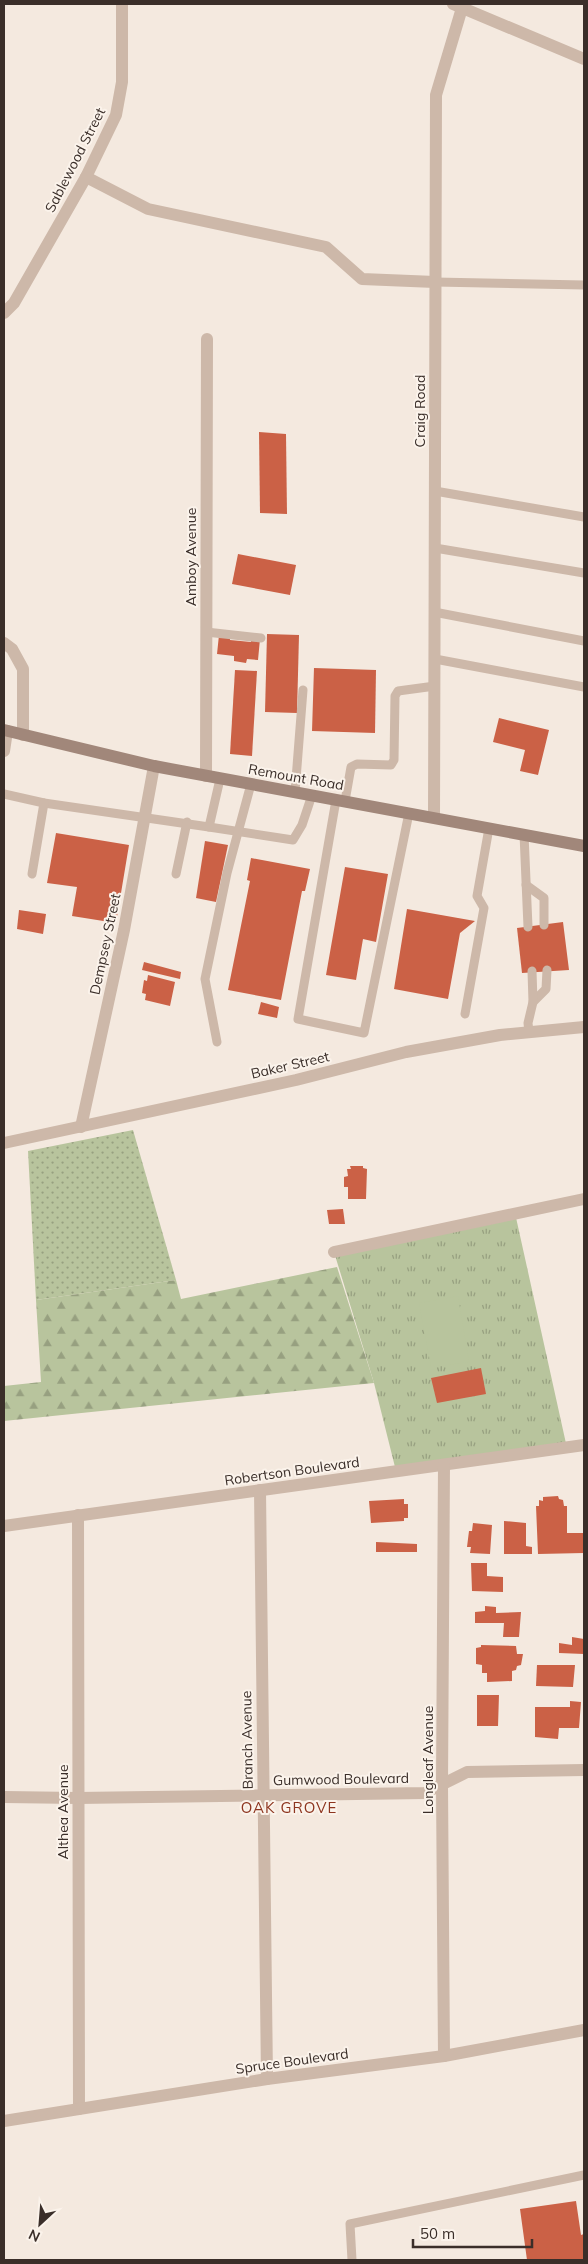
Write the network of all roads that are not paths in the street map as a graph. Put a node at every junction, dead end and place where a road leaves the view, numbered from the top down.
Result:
1 (122, 4) edge
2 (458, 6) edge
3 (584, 58) edge
4 (86, 177) junction
5 (435, 282) junction
6 (584, 285) edge
7 (4, 313) edge
8 (207, 339) dead end
9 (435, 491) junction
10 (584, 517) edge
11 (435, 548) junction
12 (584, 573) edge
13 (434, 612) junction
14 (206, 632) junction
15 (260, 638) dead end
16 (584, 641) edge
17 (4, 642) edge
18 (435, 659) junction
19 (435, 686) junction
20 (584, 687) edge
21 (303, 690) dead end
22 (5, 730) edge
23 (23, 735) junction
24 (4, 751) edge
25 (154, 766) junction
26 (206, 776) junction
27 (220, 779) junction
28 (251, 784) junction
29 (295, 792) junction
30 (4, 794) edge
31 (312, 795) junction
32 (341, 800) junction
33 (44, 802) junction
34 (409, 813) junction
35 (145, 817) junction
36 (434, 817) junction
37 (187, 822) junction
38 (209, 827) junction
39 (489, 828) junction
40 (238, 832) junction
41 (524, 834) junction
42 (584, 846) edge
43 (32, 874) dead end
44 (176, 874) dead end
45 (526, 885) junction
46 (544, 925) dead end
47 (528, 927) dead end
48 (546, 970) dead end
49 (532, 971) dead end
50 (533, 1002) junction
51 (465, 1014) dead end
52 (584, 1027) edge
53 (529, 1032) junction
54 (217, 1042) dead end
55 (81, 1127) junction
56 (4, 1143) edge
57 (584, 1199) edge
58 (334, 1252) dead end
59 (584, 1445) edge
60 (444, 1465) junction
61 (260, 1490) junction
62 (78, 1516) junction
63 (4, 1526) edge
64 (584, 1770) edge
65 (442, 1785) junction
66 (263, 1794) junction
67 (4, 1797) edge
68 (78, 1798) junction
69 (584, 2030) edge
70 (444, 2056) junction
71 (267, 2079) junction
72 (79, 2109) junction
73 (4, 2121) edge
74 (584, 2175) edge
75 (352, 2260) edge

1 - 4 street, Sablewood Street
2 - 3 street
2 - 5 street, Craig Road
4 - 5 street
4 - 7 street, Sablewood Street
5 - 6 lane
5 - 9 street, Craig Road
8 - 14 street, Amboy Avenue
9 - 10 lane
9 - 11 street, Craig Road
11 - 12 lane
11 - 13 street, Craig Road
13 - 16 lane
13 - 18 street, Craig Road
14 - 15 lane
14 - 26 street, Amboy Avenue
17 - 23 street
18 - 19 street, Craig Road
18 - 20 lane
19 - 32 lane
19 - 36 street, Craig Road
21 - 29 lane
22 - 23 main road, Remount Road
22 - 24 street
23 - 25 main road, Remount Road
25 - 26 main road, Remount Road
25 - 35 street, Dempsey Street
26 - 27 main road, Remount Road
27 - 28 main road, Remount Road
27 - 38 lane
28 - 29 main road, Remount Road
28 - 40 lane
29 - 31 main road, Remount Road
30 - 33 lane
31 - 32 main road, Remount Road
31 - 40 lane
32 - 34 main road, Remount Road
32 - 34 lane
33 - 35 lane
33 - 43 lane
34 - 36 main road, Remount Road
35 - 37 lane
35 - 55 street, Dempsey Street
36 - 39 main road, Remount Road
37 - 38 lane
37 - 44 lane
38 - 40 lane
39 - 41 main road, Remount Road
39 - 51 lane
40 - 54 lane
41 - 42 main road, Remount Road
41 - 45 lane
45 - 46 lane
45 - 47 lane
48 - 50 lane
49 - 50 lane
50 - 53 lane
52 - 53 street, Baker Street
53 - 55 street, Baker Street
55 - 56 street, Baker Street
57 - 58 street
59 - 60 street, Robertson Boulevard
60 - 61 street, Robertson Boulevard
60 - 65 street, Longleaf Avenue
61 - 62 street, Robertson Boulevard
61 - 66 street, Branch Avenue
62 - 63 street, Robertson Boulevard
62 - 68 street, Althea Avenue
64 - 65 street, Gumwood Boulevard
65 - 66 street, Gumwood Boulevard
65 - 70 street, Longleaf Avenue
66 - 68 street, Gumwood Boulevard
66 - 71 street, Branch Avenue
67 - 68 street, Gumwood Boulevard
68 - 72 street, Althea Avenue
69 - 70 street, Spruce Boulevard
70 - 71 street, Spruce Boulevard
71 - 72 street, Spruce Boulevard
72 - 73 street, Spruce Boulevard
74 - 75 lane

